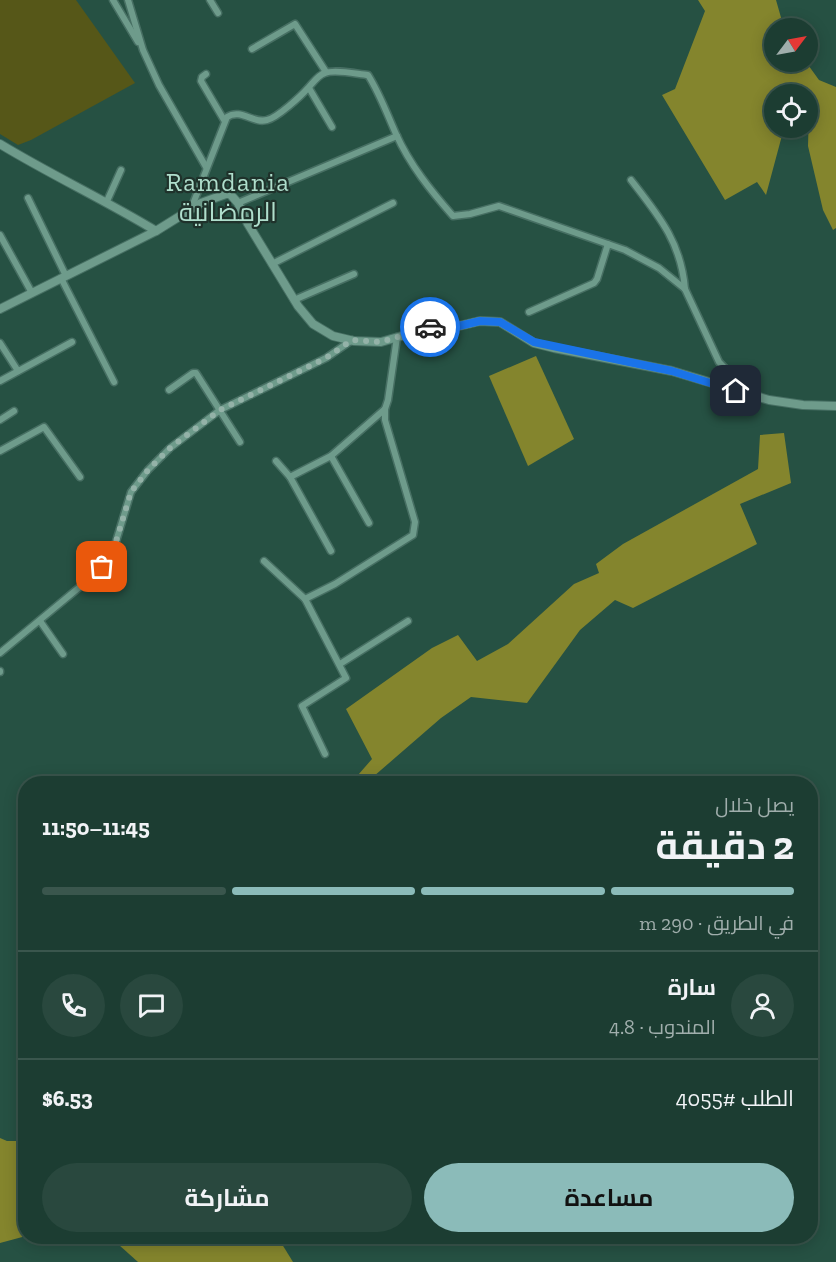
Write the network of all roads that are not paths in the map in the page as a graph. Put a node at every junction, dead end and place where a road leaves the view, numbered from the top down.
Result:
1 (113, 0) edge
2 (128, 0) edge
3 (210, 0) edge
4 (218, 13) dead end
5 (252, 49) dead end
6 (143, 50) junction
7 (326, 72) junction
8 (206, 74) dead end
9 (309, 88) junction
10 (224, 120) junction
11 (333, 127) dead end
12 (397, 136) junction
13 (0, 144) edge
14 (206, 167) junction
15 (121, 170) dead end
16 (631, 180) dead end
17 (28, 198) dead end
18 (107, 201) junction
19 (238, 203) junction
20 (393, 203) dead end
21 (191, 209) junction
22 (156, 231) junction
23 (0, 235) edge
24 (608, 244) junction
25 (272, 264) junction
26 (354, 274) dead end
27 (63, 277) junction
28 (685, 289) junction
29 (32, 293) junction
30 (294, 300) junction
31 (0, 309) edge
32 (529, 312) dead end
33 (397, 337) junction
34 (352, 340) junction
35 (72, 342) dead end
36 (0, 343) edge
37 (18, 371) junction
38 (0, 381) edge
39 (114, 382) dead end
40 (169, 390) dead end
41 (752, 396) junction
42 (836, 405) edge
43 (384, 409) junction
44 (220, 410) junction
45 (14, 411) dead end
46 (0, 420) edge
47 (240, 442) dead end
48 (0, 451) edge
49 (331, 456) junction
50 (276, 461) dead end
51 (81, 477) dead end
52 (290, 477) junction
53 (369, 523) dead end
54 (331, 551) dead end
55 (264, 561) dead end
56 (305, 599) junction
57 (40, 621) junction
58 (408, 621) dead end
59 (0, 653) edge
60 (63, 654) dead end
61 (340, 664) junction
62 (325, 754) dead end

1 - 6 street
2 - 6 street
3 - 4 street
5 - 7 street
6 - 14 street
7 - 9 street
7 - 12 street
8 - 10 street
9 - 10 street
9 - 11 street
10 - 14 street
12 - 19 street
12 - 24 street
13 - 18 street
14 - 21 street
15 - 18 street
16 - 28 street
17 - 27 street
18 - 22 street
19 - 21 street
19 - 25 street
20 - 25 street
21 - 22 street
22 - 27 street
23 - 29 street
24 - 28 street
24 - 32 street
25 - 30 street
26 - 30 street
27 - 29 street
27 - 39 street
28 - 41 street
29 - 31 street
30 - 34 street
33 - 34 street
33 - 41 street
33 - 43 street
34 - 44 street
35 - 37 street
36 - 37 street
37 - 38 street
40 - 44 street
41 - 42 street
43 - 49 street
43 - 56 street
44 - 47 street
44 - 57 street
45 - 46 street
48 - 51 street
49 - 52 street
49 - 53 street
50 - 52 street
52 - 54 street
55 - 56 street
56 - 61 street
57 - 59 street
57 - 60 street
58 - 61 street
61 - 62 street

